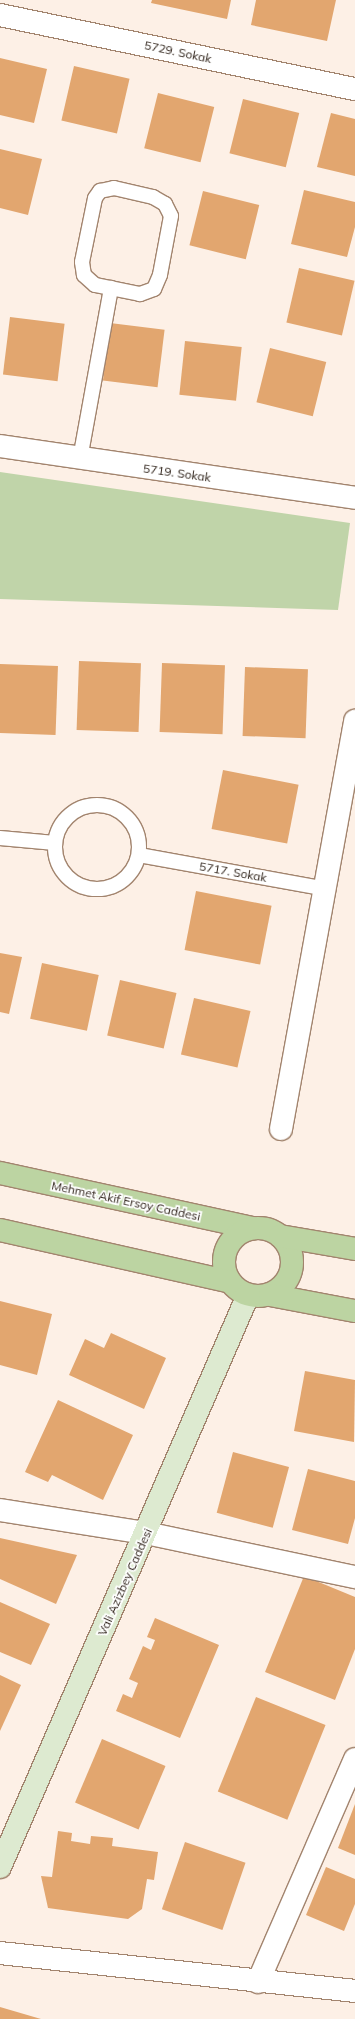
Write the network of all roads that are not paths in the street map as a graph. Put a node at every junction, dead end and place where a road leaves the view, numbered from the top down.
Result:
1 (0, 15) edge
2 (355, 89) edge
3 (111, 288) junction
4 (0, 446) edge
5 (80, 459) junction
6 (355, 498) edge
7 (355, 722) edge
8 (0, 838) edge
9 (55, 843) junction
10 (139, 855) junction
11 (326, 889) junction
12 (281, 1129) dead end
13 (0, 1174) edge
14 (253, 1228) junction
15 (0, 1230) edge
16 (280, 1236) junction
17 (355, 1250) edge
18 (230, 1282) junction
19 (248, 1295) junction
20 (270, 1295) junction
21 (355, 1311) edge
22 (0, 1510) edge
23 (146, 1534) junction
24 (355, 1577) edge
25 (355, 1759) edge
26 (0, 1867) edge
27 (0, 1953) edge
28 (258, 1982) junction
29 (355, 1991) edge

1 - 2 street, 5729. Sokak
3 - 3 lane
3 - 5 lane
4 - 5 street, 5719. Sokak
5 - 6 street, 5719. Sokak
7 - 11 street
8 - 9 lane
9 - 10 lane
9 - 10 lane
10 - 11 lane, 5717. Sokak
11 - 12 street
13 - 14 main road, Mehmet Akif Ersoy Caddesi
14 - 16 main road
14 - 18 main road
15 - 18 main road
16 - 17 main road
16 - 20 main road
18 - 19 main road
19 - 20 main road
19 - 23 street, Vali Azizbey Caddesi
20 - 21 main road
22 - 23 street
23 - 24 street
23 - 26 street, Vali Azizbey Caddesi
25 - 28 street
27 - 28 street
28 - 29 street

